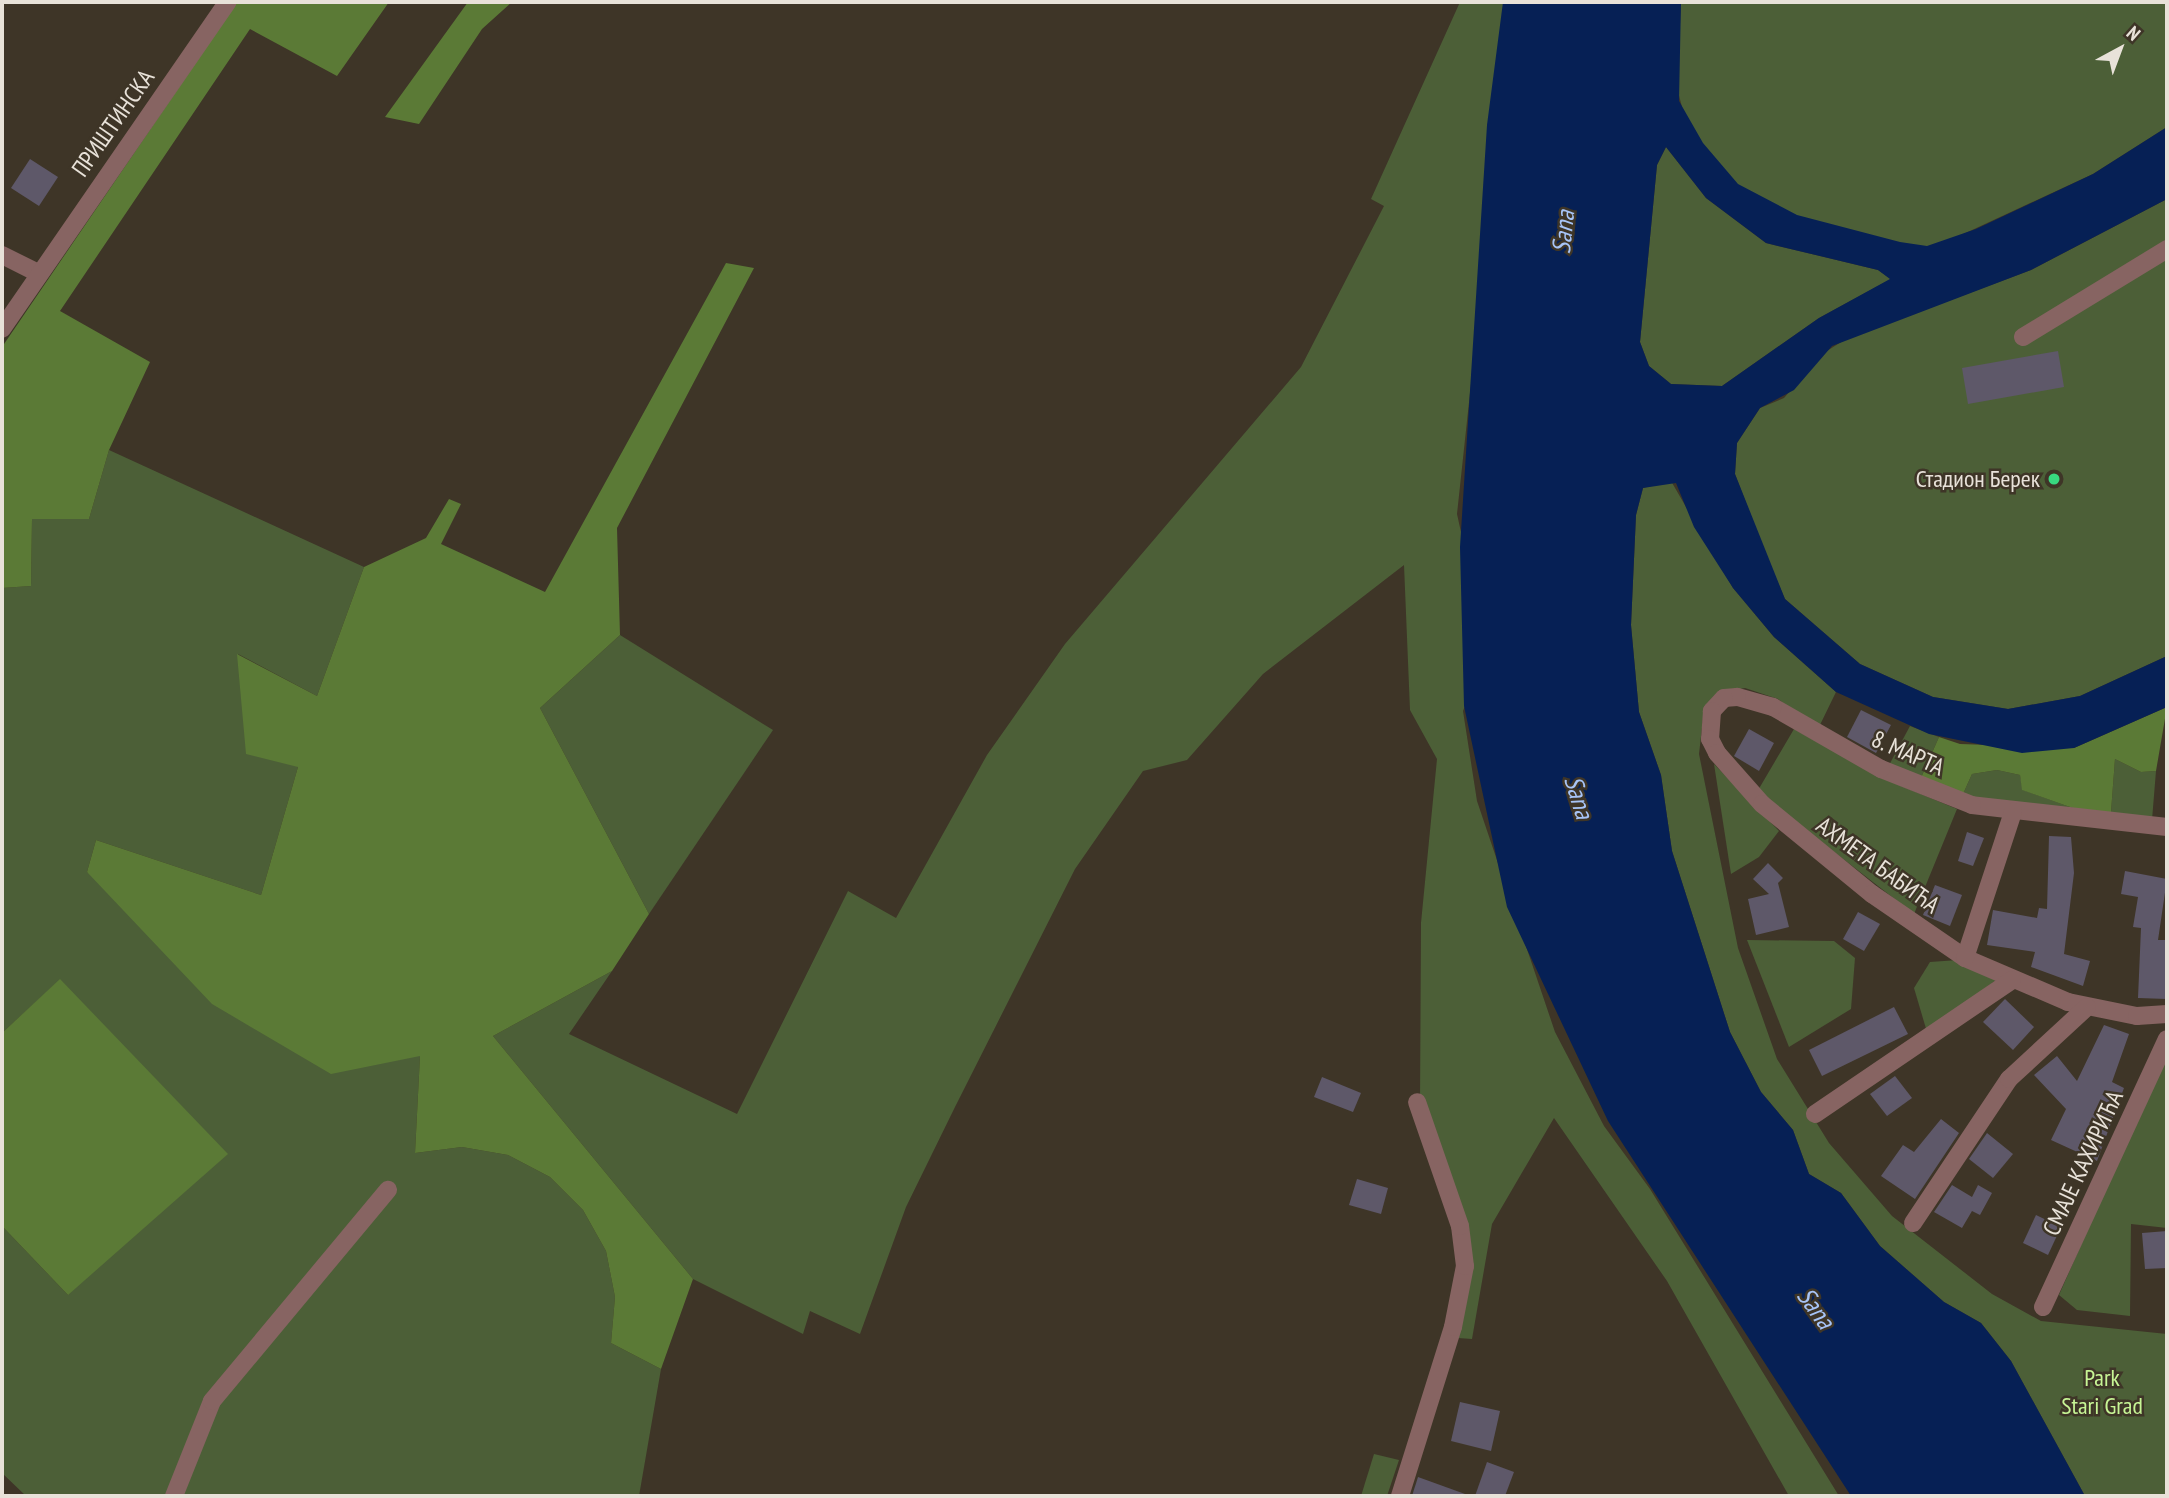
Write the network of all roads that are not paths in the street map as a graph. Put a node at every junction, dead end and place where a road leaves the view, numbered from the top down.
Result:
1 (228, 2) edge
2 (2167, 249) edge
3 (2, 255) edge
4 (38, 273) junction
5 (2, 329) edge
6 (2023, 337) dead end
7 (1730, 769) joint
8 (2013, 813) junction
9 (2167, 827) edge
10 (1965, 958) junction
11 (2012, 980) junction
12 (2087, 1007) junction
13 (2167, 1014) edge
14 (2167, 1039) edge
15 (1418, 1102) dead end
16 (1815, 1114) dead end
17 (388, 1190) dead end
18 (1913, 1223) dead end
19 (2043, 1307) dead end
20 (174, 1496) edge
21 (1400, 1496) edge

1 - 4 street, ПРИШТИНСКА
2 - 6 street
3 - 4 street
4 - 5 street, ПРИШТИНСКА
7 - 8 street, 8. МАРТА
7 - 10 street, АХМЕТА БАБИЋА
8 - 9 street, 8. МАРТА
8 - 10 street
10 - 11 street, АХМЕТА БАБИЋА
11 - 12 street, АХМЕТА БАБИЋА
11 - 16 street
12 - 13 street, АХМЕТА БАБИЋА
12 - 18 street
14 - 19 street, СМAЈЕ КАХИРИЋА
15 - 21 street
17 - 20 street

